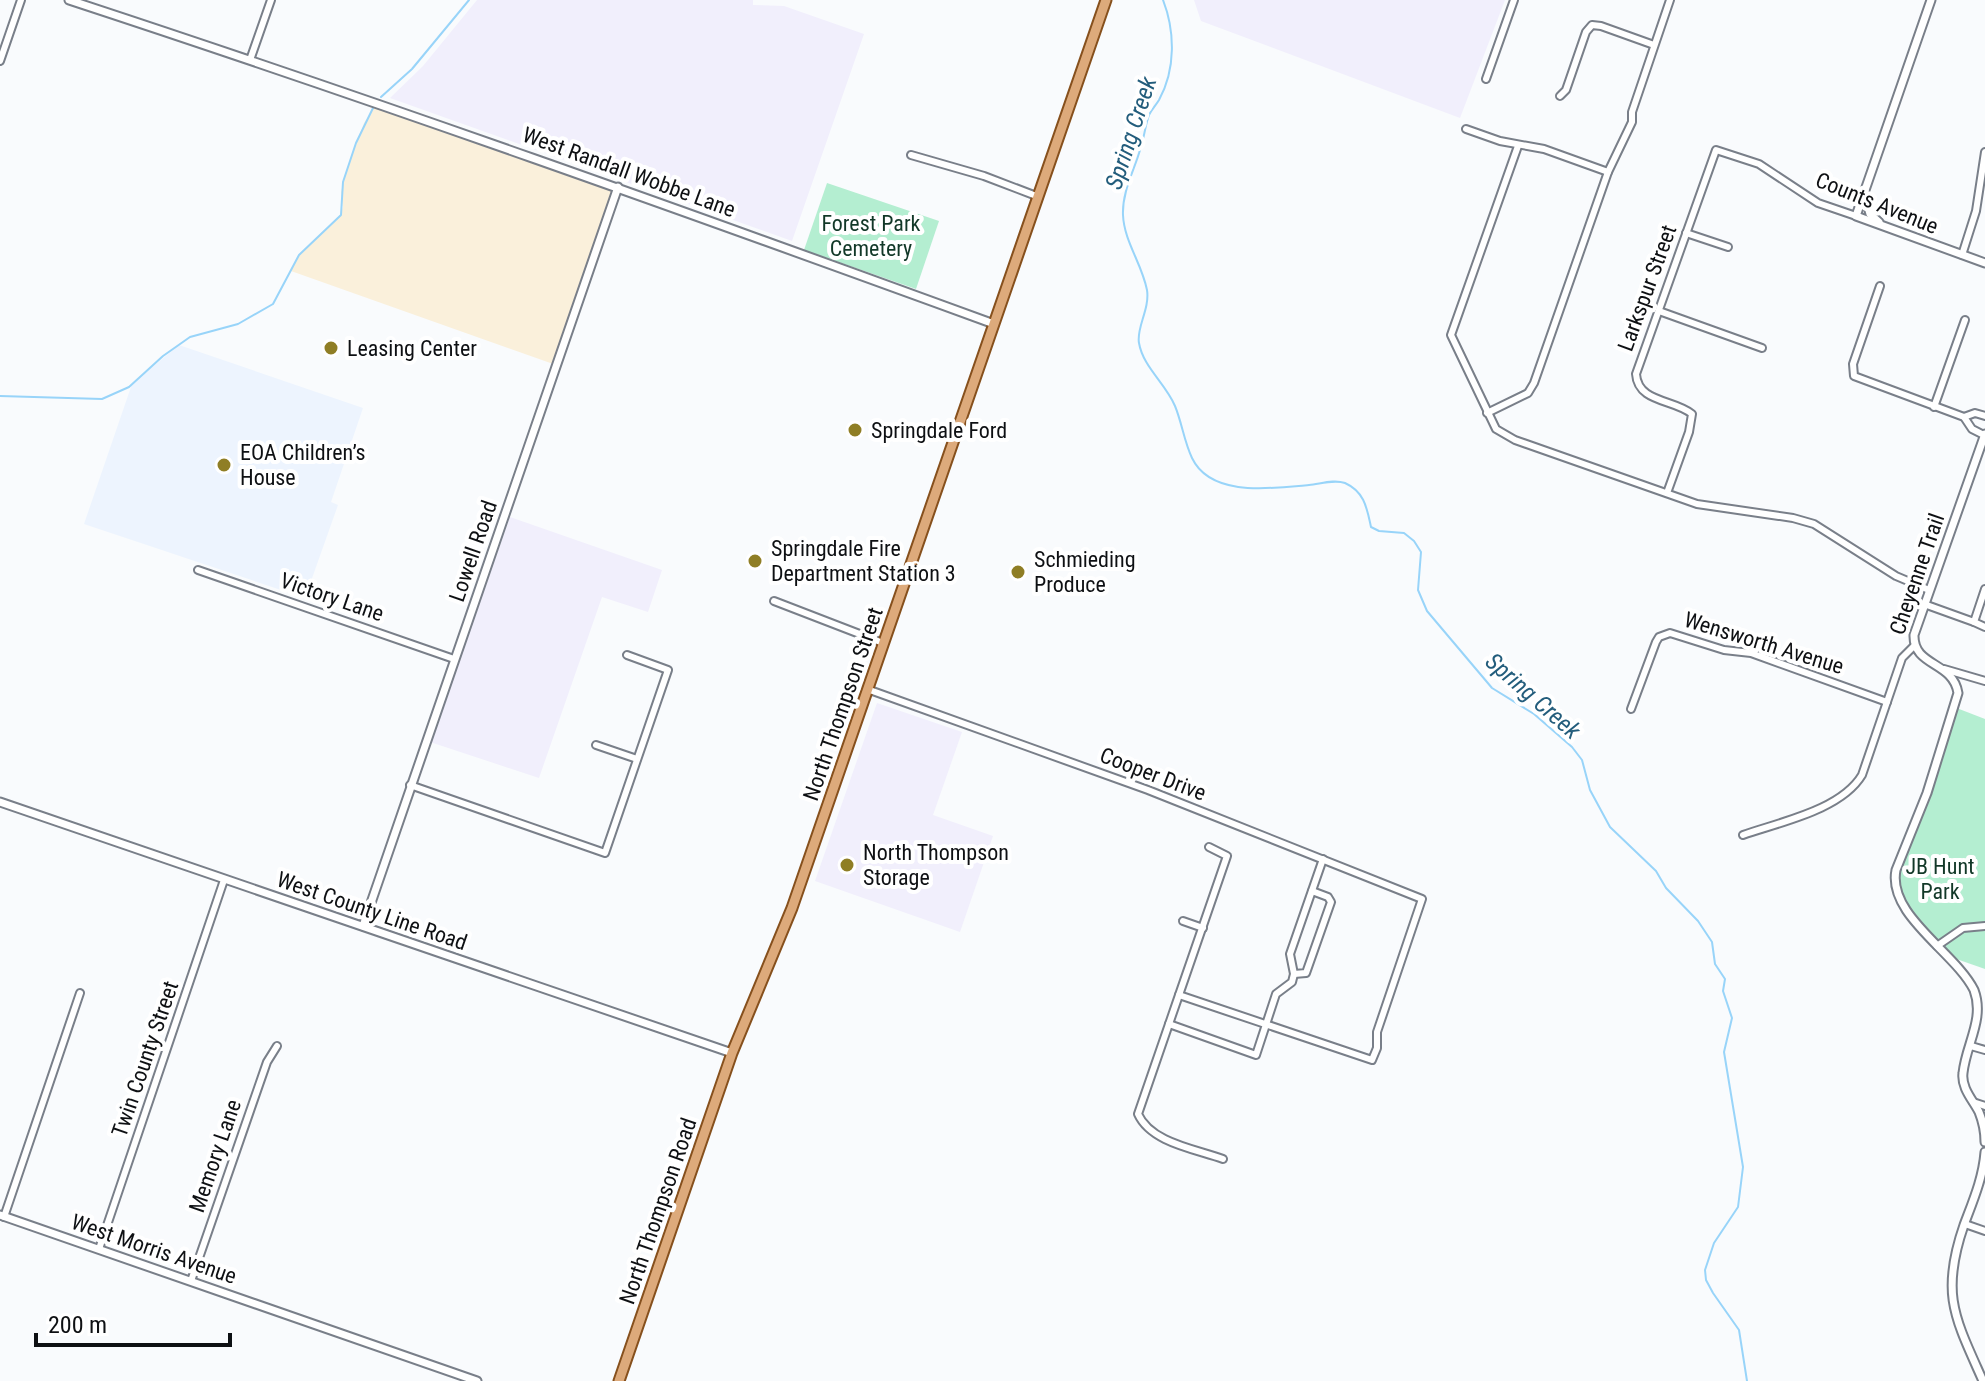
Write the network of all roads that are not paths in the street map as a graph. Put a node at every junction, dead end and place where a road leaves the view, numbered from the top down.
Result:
1 (21, 0) edge
2 (69, 0) edge
3 (271, 0) edge
4 (1106, 0) edge
5 (1514, 0) edge
6 (1670, 0) edge
7 (1931, 0) edge
8 (1654, 45) junction
9 (250, 60) junction
10 (0, 61) edge
11 (1486, 79) dead end
12 (1560, 96) dead end
13 (1466, 129) dead end
14 (1518, 146) junction
15 (1716, 150) joint
16 (1985, 152) edge
17 (911, 155) dead end
18 (1608, 172) junction
19 (618, 187) junction
20 (1865, 190) junction
21 (1039, 197) junction
22 (1856, 216) junction
23 (1888, 228) junction
24 (1686, 233) junction
25 (1728, 247) dead end
26 (1962, 255) junction
27 (1985, 263) edge
28 (1880, 286) dead end
29 (1659, 311) junction
30 (1965, 320) dead end
31 (994, 324) junction
32 (1762, 348) dead end
33 (1934, 407) junction
34 (1487, 413) junction
35 (1985, 416) edge
36 (1964, 417) junction
37 (1985, 434) edge
38 (1667, 493) junction
39 (198, 570) dead end
40 (1985, 589) edge
41 (1929, 590) junction
42 (774, 601) dead end
43 (1924, 604) junction
44 (1974, 622) junction
45 (1985, 627) edge
46 (883, 643) junction
47 (1914, 646) junction
48 (627, 655) dead end
49 (454, 659) junction
50 (1944, 669) junction
51 (1985, 681) edge
52 (867, 689) junction
53 (1887, 702) junction
54 (1631, 709) dead end
55 (596, 745) dead end
56 (637, 759) junction
57 (410, 785) junction
58 (0, 802) edge
59 (1743, 835) dead end
60 (1209, 847) dead end
61 (1323, 859) junction
62 (224, 880) junction
63 (1312, 891) junction
64 (1183, 921) dead end
65 (363, 926) junction
66 (1985, 926) edge
67 (1203, 928) junction
68 (1937, 946) junction
69 (1294, 974) junction
70 (80, 993) dead end
71 (1179, 995) junction
72 (1169, 1024) junction
73 (1266, 1024) junction
74 (277, 1046) dead end
75 (1971, 1046) junction
76 (1985, 1050) edge
77 (732, 1053) junction
78 (1973, 1102) junction
79 (1985, 1106) edge
80 (1985, 1142) edge
81 (1985, 1152) edge
82 (1223, 1159) dead end
83 (2, 1216) edge
84 (1965, 1224) junction
85 (1985, 1231) edge
86 (99, 1249) junction
87 (191, 1281) junction
88 (477, 1381) edge
89 (619, 1381) edge
90 (1983, 1381) edge

1 - 10 street
2 - 9 street, West Randall Wobbe Lane
3 - 9 street
4 - 21 main road, North Thompson Street
5 - 11 street
6 - 8 street
7 - 20 street
8 - 12 street
8 - 18 street
9 - 19 street, West Randall Wobbe Lane
13 - 14 street
14 - 18 street
14 - 34 street
15 - 22 street, Counts Avenue
15 - 24 street, Larkspur Street
16 - 26 street
17 - 21 street
18 - 34 street
19 - 31 street, West Randall Wobbe Lane
19 - 49 street, Lowell Road
20 - 22 street
20 - 23 street
21 - 31 main road, North Thompson Street
22 - 23 street, Counts Avenue
23 - 26 street, Counts Avenue
24 - 25 street
24 - 29 street, Larkspur Street
26 - 27 street, Counts Avenue
28 - 33 street
29 - 32 street
29 - 38 street, Larkspur Street
30 - 33 street
31 - 46 main road, North Thompson Street
33 - 36 street
34 - 38 street
35 - 36 street
36 - 37 street
37 - 41 street, Cheyenne Trail
38 - 41 street
39 - 49 street, Victory Lane
40 - 44 street
41 - 43 street, Cheyenne Trail
42 - 46 street
43 - 44 street
43 - 47 street, Cheyenne Trail
44 - 45 street
46 - 52 main road, North Thompson Street
47 - 50 street
47 - 53 street, Cheyenne Trail
48 - 56 street
49 - 57 street, Lowell Road
50 - 51 street
50 - 68 street
52 - 61 street, Cooper Drive
52 - 77 main road, North Thompson Street
53 - 54 street, Wensworth Avenue
53 - 59 street, Cheyenne Trail
55 - 56 street
56 - 57 street
57 - 65 street, Lowell Road
58 - 62 street, West County Line Road
60 - 67 street
61 - 63 street
61 - 73 street, Cooper Drive
62 - 65 street, West County Line Road
62 - 86 street, Twin County Street
63 - 69 street
63 - 69 street
64 - 67 street
65 - 77 street, West County Line Road
66 - 68 street
67 - 71 street
68 - 75 street
69 - 73 street
70 - 83 street
71 - 72 street
71 - 73 street
72 - 73 street
72 - 82 street
74 - 87 street, Memory Lane
75 - 76 street
75 - 78 street
77 - 89 main road, North Thompson Road
78 - 79 street
78 - 80 street
81 - 84 street
83 - 86 street, West Morris Avenue
84 - 85 street
84 - 90 street
86 - 87 street, West Morris Avenue
87 - 88 street, West Morris Avenue

